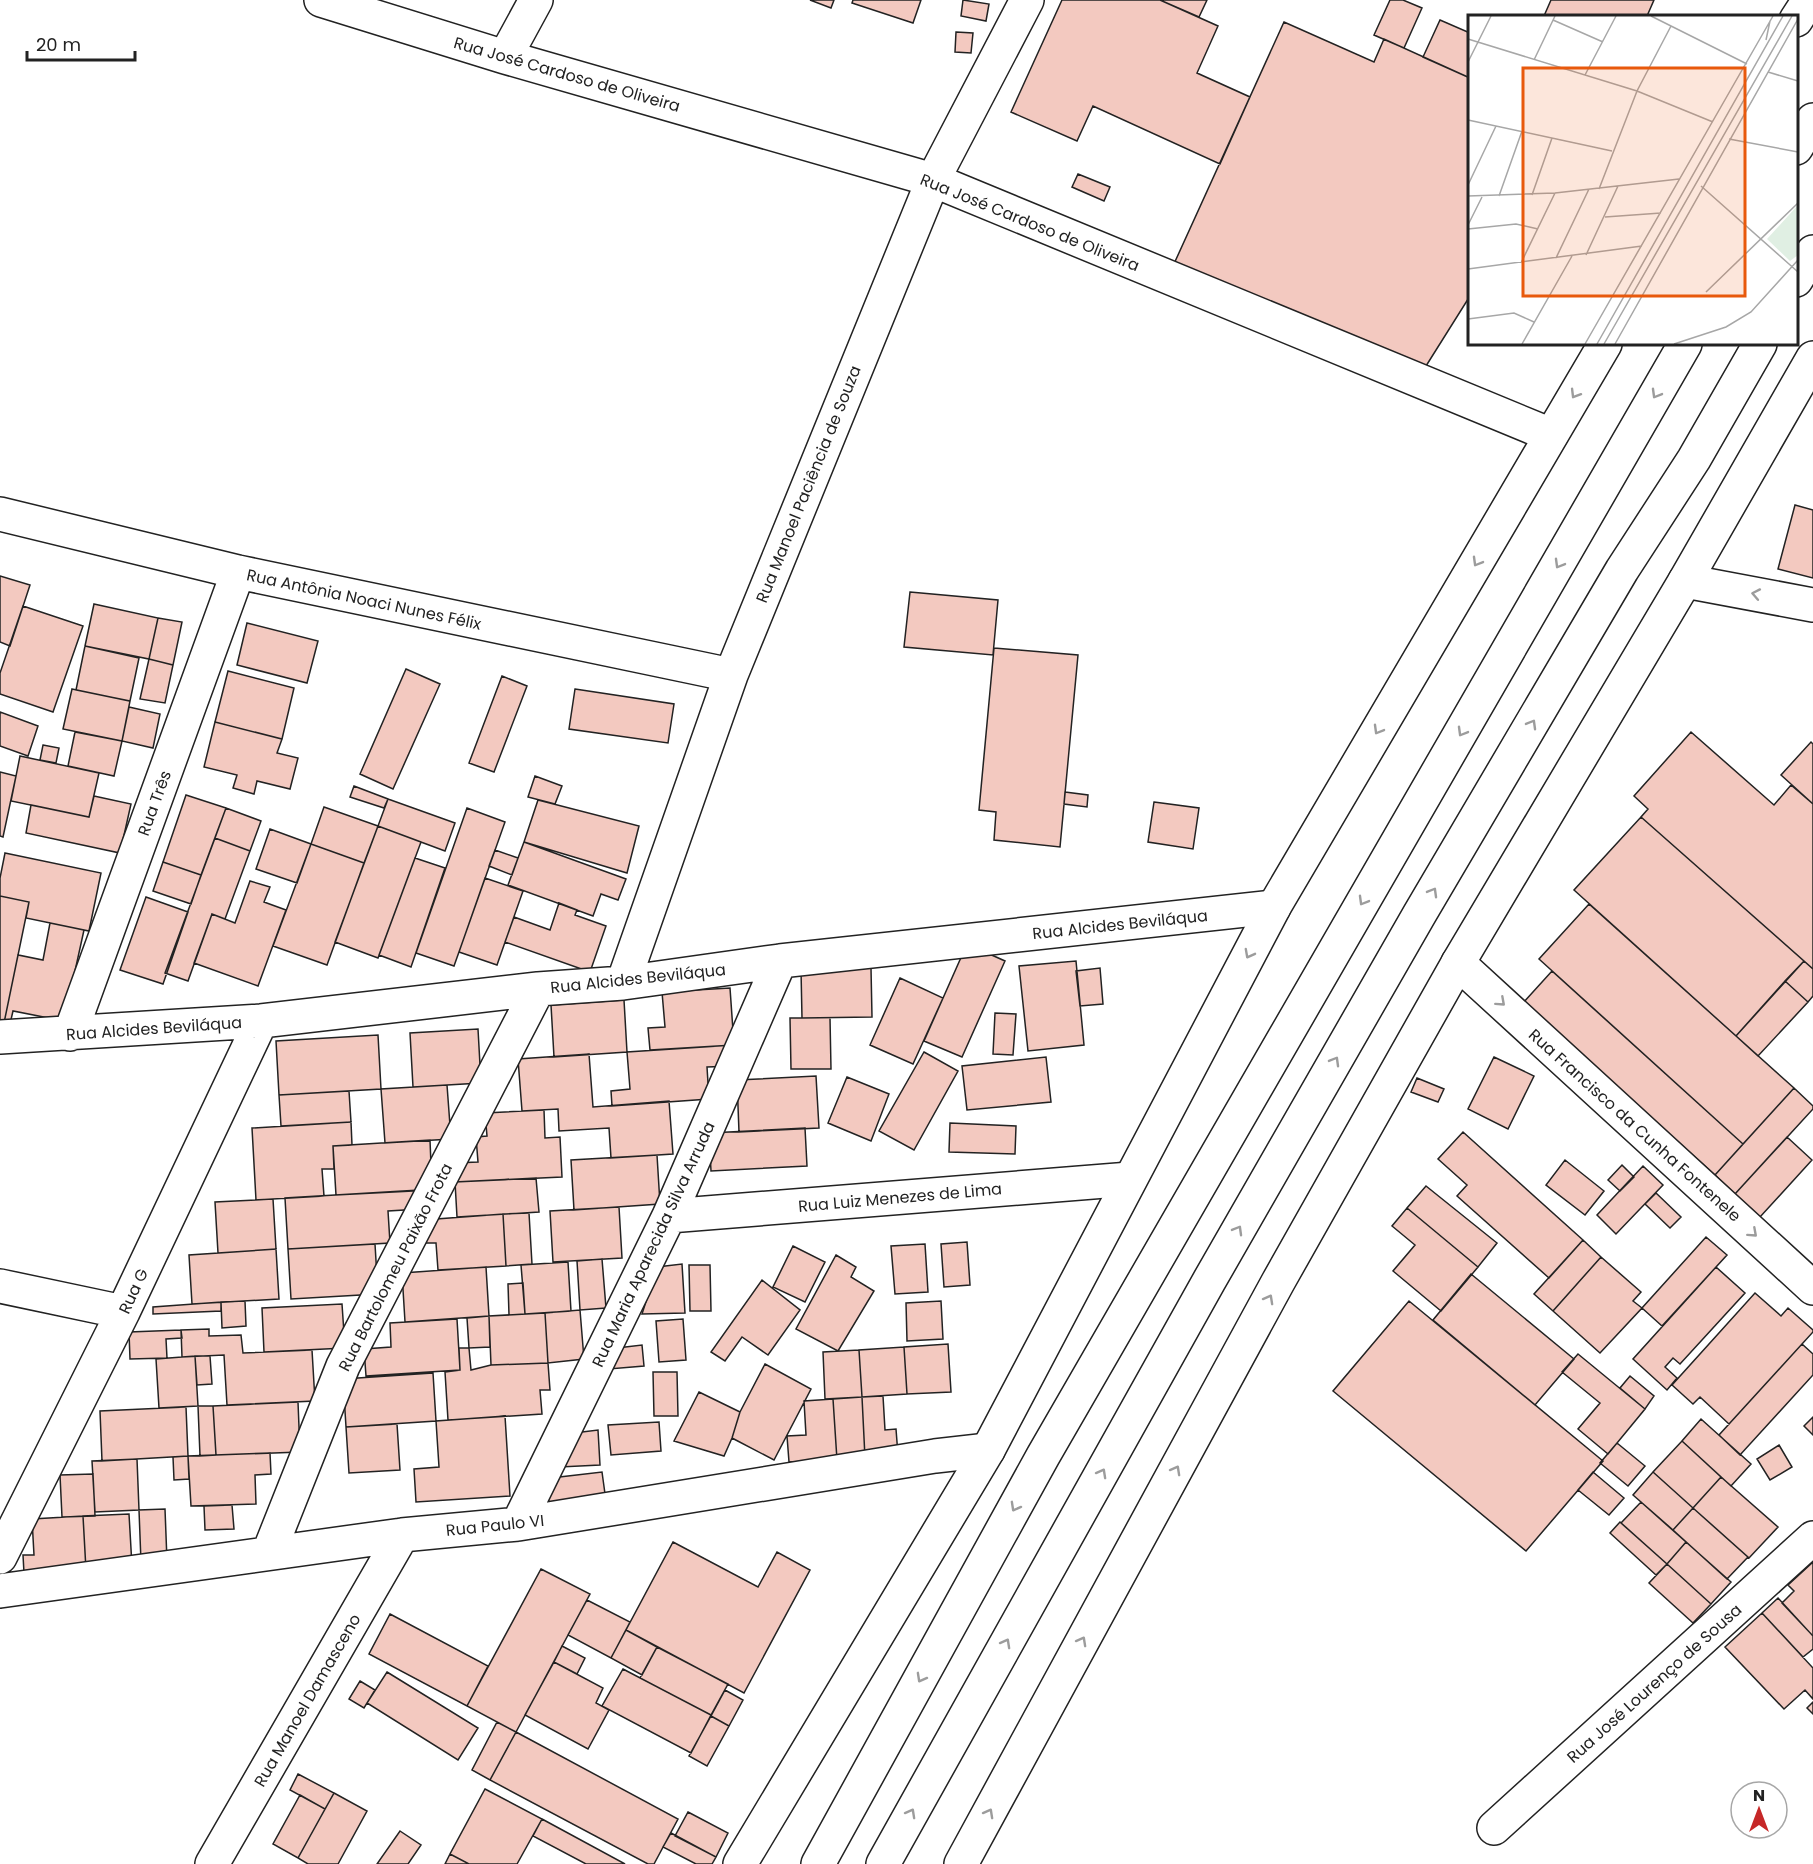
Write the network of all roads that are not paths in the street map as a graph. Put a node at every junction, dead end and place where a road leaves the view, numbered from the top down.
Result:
1 (321, 0) edge
2 (536, 0) edge
3 (1028, 0) edge
4 (1809, 0) edge
5 (1798, 18) edge
6 (505, 57) junction
7 (1813, 120) edge
8 (1798, 146) edge
9 (933, 180) junction
10 (1813, 252) edge
11 (1798, 278) edge
12 (1604, 345) edge
13 (1684, 345) edge
14 (1759, 345) edge
15 (1813, 358) edge
16 (1551, 435) junction
17 (0, 514) edge
18 (238, 572) junction
19 (1685, 580) junction
20 (1813, 605) edge
21 (730, 675) junction
22 (1274, 907) junction
23 (780, 961) junction
24 (1458, 963) junction
25 (623, 983) junction
26 (538, 989) junction
27 (261, 1021) junction
28 (70, 1034) junction
29 (0, 1037) edge
30 (1130, 1179) junction
31 (669, 1216) junction
32 (0, 1286) edge
33 (1813, 1288) edge
34 (123, 1312) junction
35 (988, 1450) junction
36 (518, 1524) junction
37 (402, 1535) junction
38 (1813, 1538) edge
39 (269, 1552) junction
40 (0, 1557) edge
41 (0, 1592) edge
42 (1494, 1828) dead end
43 (212, 1864) edge
44 (740, 1864) edge
45 (818, 1864) edge
46 (883, 1864) edge
47 (961, 1864) edge

1 - 6 main road, Rua José Cardoso de Oliveira
2 - 6 main road
3 - 9 main road, Rua Manoel Paciência de Souza
4 - 5 main road
6 - 9 main road, Rua José Cardoso de Oliveira
7 - 8 main road
9 - 16 main road, Rua José Cardoso de Oliveira
9 - 21 main road, Rua Manoel Paciência de Souza
10 - 11 main road
12 -> 16 main road
13 -> 45 main road
46 -> 14 main road
15 - 19 main road
16 -> 22 main road
17 - 18 main road, Rua Antônia Noaci Nunes Félix
18 - 21 main road, Rua Antônia Noaci Nunes Félix
18 - 28 main road, Rua Três
20 -> 19 main road
19 - 24 main road
21 - 25 main road, Rua Manoel Paciência de Souza
22 - 23 main road, Rua Alcides Beviláqua
22 -> 30 main road
23 - 25 main road, Rua Alcides Beviláqua
23 - 31 main road, Rua Maria Aparecida Silva Arruda
24 -> 33 main road, Rua Francisco da Cunha Fontenele
47 -> 24 main road
25 - 26 main road, Rua Alcides Beviláqua
26 - 27 main road, Rua Alcides Beviláqua
26 - 39 main road, Rua Bartolomeu Paixão Frota
27 - 28 main road, Rua Alcides Beviláqua
27 - 34 main road, Rua G
28 - 29 main road, Rua Alcides Beviláqua
30 - 31 main road, Rua Luiz Menezes de Lima
30 - 35 main road
31 - 36 main road, Rua Maria Aparecida Silva Arruda
32 - 34 main road
34 - 40 main road, Rua G
35 - 36 main road, Rua Paulo VI
35 - 44 main road
36 - 37 main road, Rua Paulo VI
37 - 39 main road, Rua Paulo VI
37 - 43 main road, Rua Manoel Damasceno
38 - 42 main road, Rua José Lourenço de Sousa
39 - 41 main road, Rua Paulo VI

